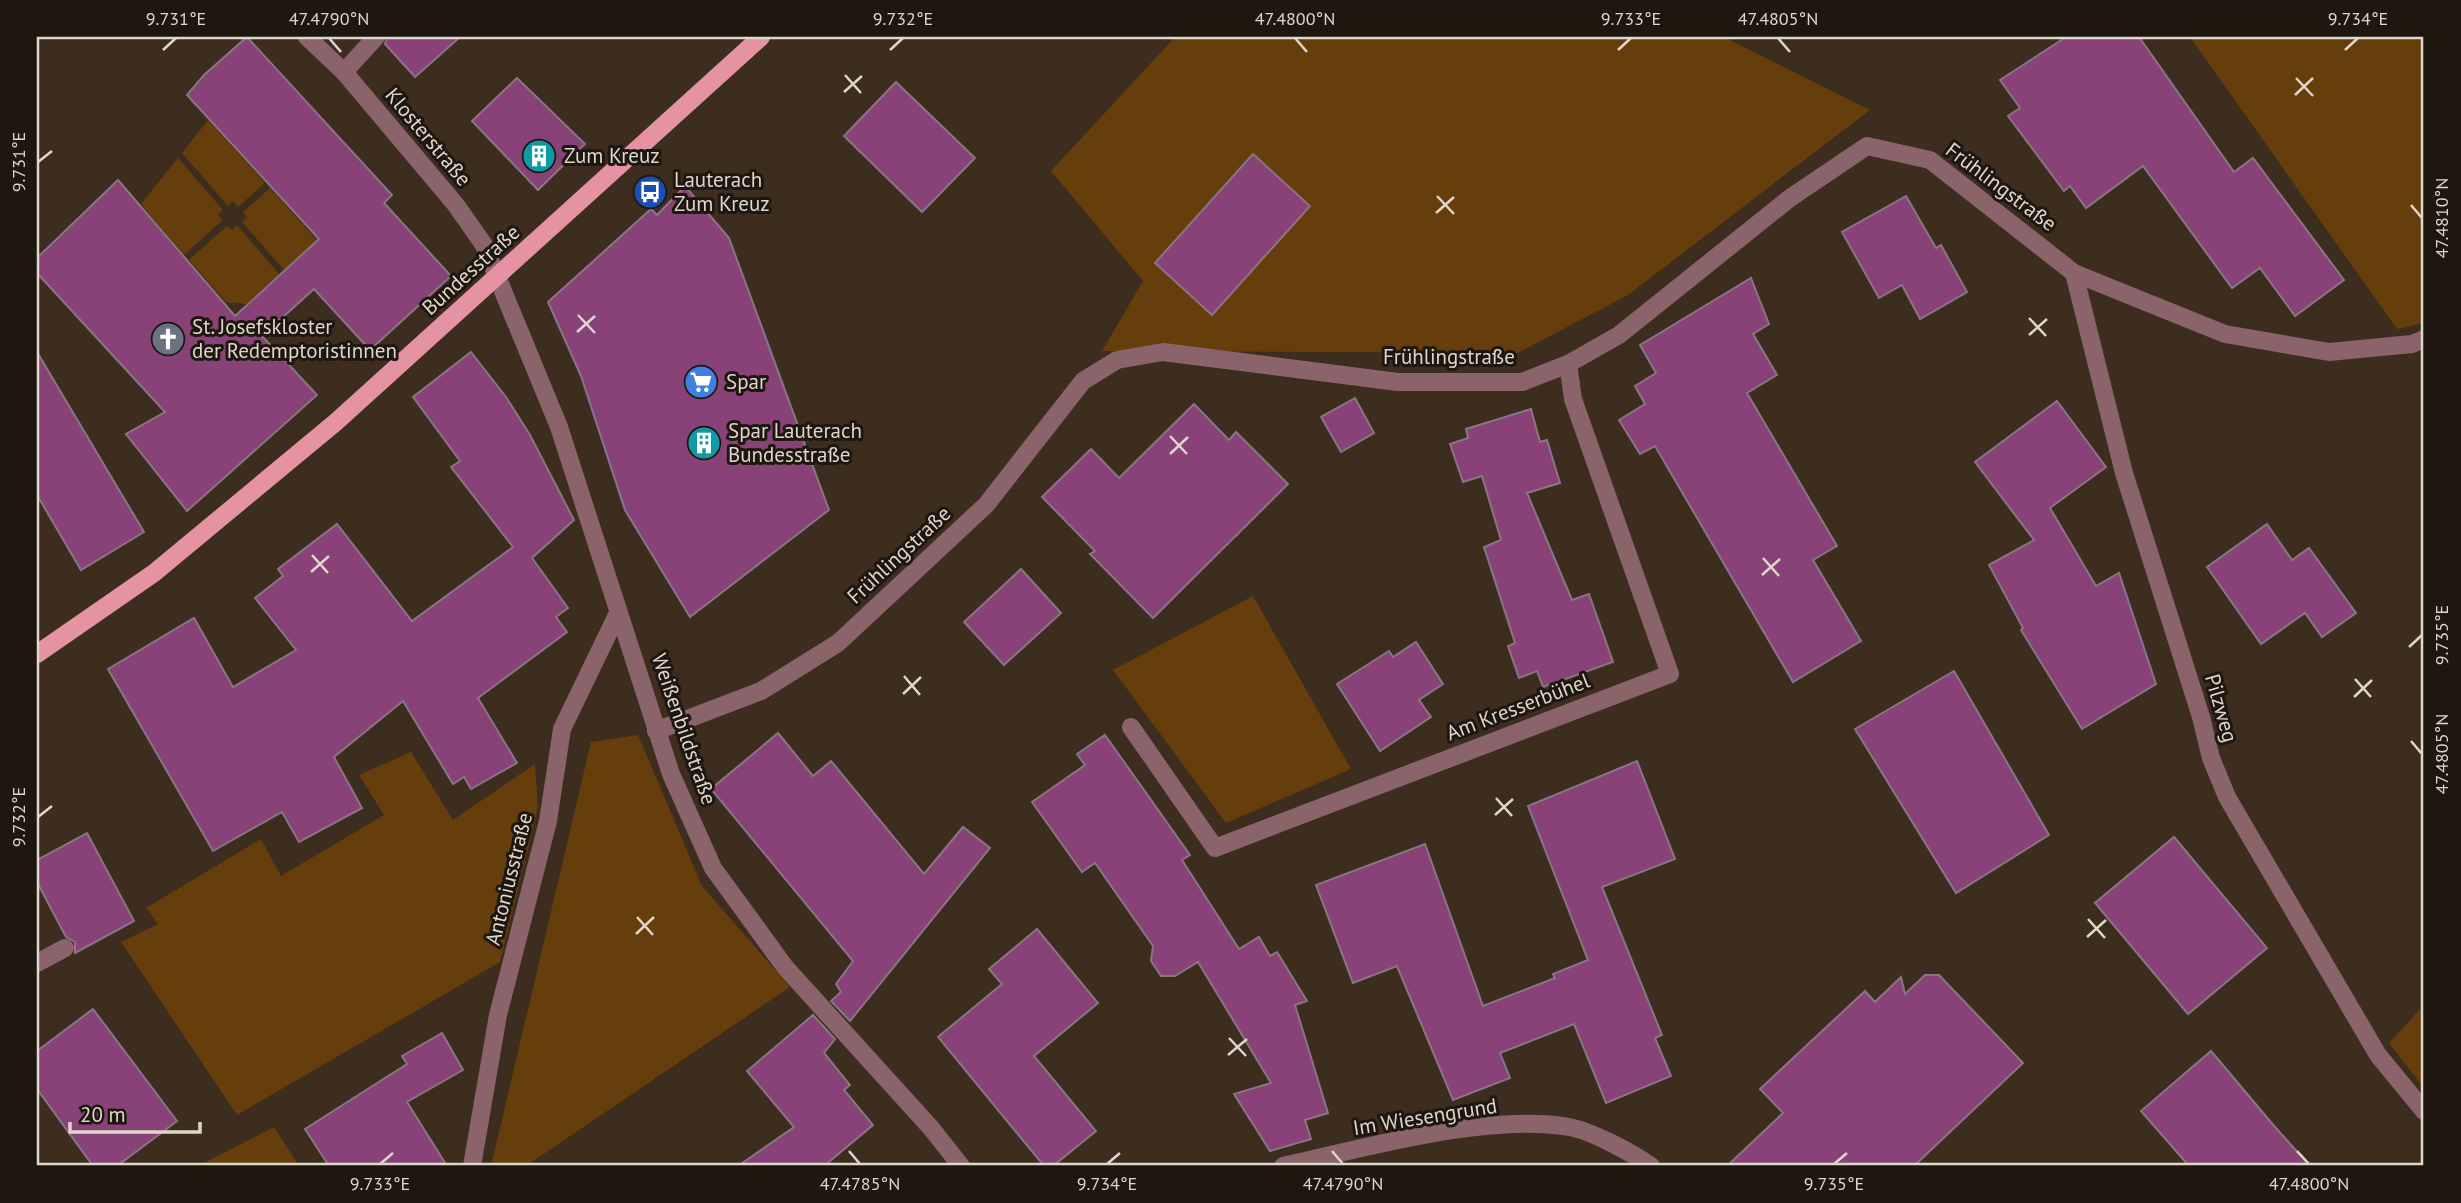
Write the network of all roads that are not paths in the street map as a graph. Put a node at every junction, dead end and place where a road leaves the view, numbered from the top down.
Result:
1 (307, 37) edge
2 (376, 37) edge
3 (761, 37) edge
4 (344, 72) junction
5 (2074, 273) junction
6 (495, 279) junction
7 (2424, 339) edge
8 (1568, 364) junction
9 (618, 613) junction
10 (37, 654) edge
11 (1131, 727) dead end
12 (656, 731) junction
13 (65, 948) dead end
14 (37, 963) edge
15 (2424, 1111) edge
16 (472, 1166) edge
17 (961, 1166) edge
18 (1283, 1166) edge
19 (1651, 1166) edge

1 - 4 street, Klosterstraße
2 - 4 street
3 - 6 main road, Bundesstraße
4 - 6 street, Klosterstraße
5 - 7 street, Frühlingstraße
5 - 8 street, Frühlingstraße
5 - 15 street, Pilzweg
6 - 9 street, Weißenbildstraße
6 - 10 main road, Bundesstraße
8 - 11 street, Am Kresserbühel
8 - 12 street, Frühlingstraße
9 - 12 street, Weißenbildstraße
9 - 16 street, Antoniusstraße
12 - 17 street, Weißenbildstraße
13 - 14 street
18 - 19 street, Im Wiesengrund

